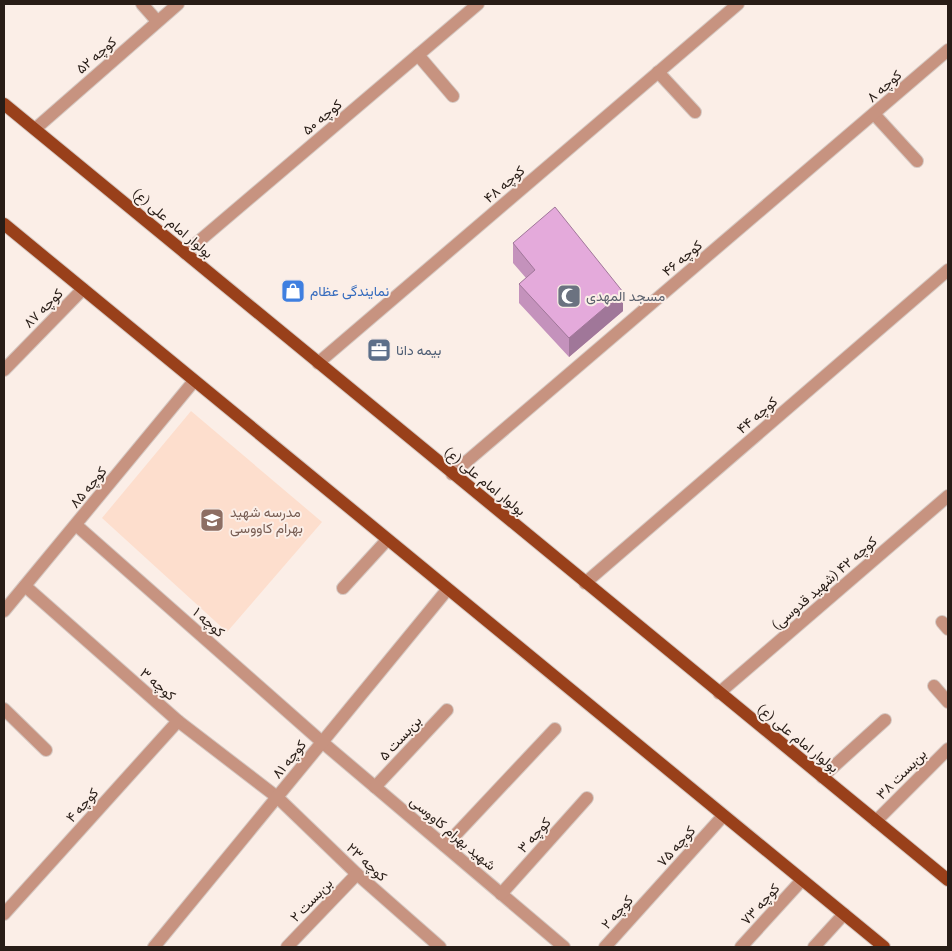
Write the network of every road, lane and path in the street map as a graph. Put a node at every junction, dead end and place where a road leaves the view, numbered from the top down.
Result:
1 (142, 4) edge
2 (178, 4) edge
3 (478, 4) edge
4 (738, 4) edge
5 (158, 21) junction
6 (948, 50) edge
7 (418, 55) junction
8 (658, 72) junction
9 (453, 96) dead end
10 (6, 107) edge
11 (695, 112) dead end
12 (874, 114) junction
13 (35, 129) junction
14 (839, 144) joint
15 (917, 161) dead end
16 (4, 224) edge
17 (185, 253) junction
18 (948, 270) edge
19 (83, 289) junction
20 (318, 363) junction
21 (4, 370) edge
22 (194, 381) junction
23 (452, 474) junction
24 (948, 496) edge
25 (76, 525) junction
26 (387, 540) junction
27 (585, 583) junction
28 (25, 586) junction
29 (343, 588) dead end
30 (447, 590) junction
31 (4, 611) edge
32 (934, 686) dead end
33 (719, 694) junction
34 (948, 702) edge
35 (447, 710) dead end
36 (6, 717) edge
37 (885, 720) dead end
38 (178, 722) junction
39 (555, 729) dead end
40 (322, 742) junction
41 (948, 749) edge
42 (46, 750) dead end
43 (822, 778) junction
44 (376, 787) junction
45 (277, 797) junction
46 (587, 798) dead end
47 (724, 816) junction
48 (876, 821) junction
49 (446, 846) junction
50 (357, 874) junction
51 (802, 880) junction
52 (948, 880) edge
53 (501, 894) junction
54 (651, 896) joint
55 (6, 912) edge
56 (844, 914) junction
57 (154, 947) edge
58 (287, 947) edge
59 (440, 947) edge
60 (564, 947) edge
61 (605, 947) edge
62 (741, 947) edge
63 (814, 947) edge
64 (884, 947) edge

1 - 5 street
2 - 5 street, کوچه ۵۲
3 - 7 street, کوچه ۵۰
4 - 8 street, کوچه ۴۸
5 - 13 street, کوچه ۵۲
6 - 12 street, کوچه ۸
7 - 9 street
7 - 17 street, کوچه ۵۰
8 - 11 street
8 - 20 street, کوچه ۴۸
10 - 13 main road, بولوار امام علی (ع)
12 - 14 street, کوچه ۸
12 - 15 street
13 - 17 main road, بولوار امام علی (ع)
14 - 23 street, کوچه ۴۶
16 - 19 main road
17 - 20 main road, بولوار امام علی (ع)
18 - 27 street, کوچه ۴۴
19 - 21 street, کوچه ۸۷
19 - 22 main road
20 - 23 main road, بولوار امام علی (ع)
22 - 25 street, کوچه ۸۵
22 - 26 main road
23 - 27 main road, بولوار امام علی (ع)
24 - 33 street, کوچه ۴۲ (شهید قدوسی)
25 - 28 street, کوچه ۸۵
25 - 40 street, کوچه ۱
26 - 29 street
26 - 30 main road
27 - 33 main road, بولوار امام علی (ع)
28 - 31 street, کوچه ۸۵
28 - 38 street, کوچه ۳
30 - 40 street, کوچه ۸۱
30 - 47 main road
32 - 34 street
33 - 43 main road, بولوار امام علی (ع)
35 - 44 street, بن‌بست ۵
36 - 42 street
37 - 43 street
38 - 45 street, کوچه ۳
38 - 55 street, کوچه ۴
39 - 49 street
40 - 44 street, شهید بهرام کاووسی
40 - 45 street, کوچه ۸۱
41 - 48 street, بن‌بست ۳۸
43 - 48 main road, بولوار امام علی (ع)
44 - 49 street, شهید بهرام کاووسی
45 - 50 street, کوچه ۲۳
45 - 57 street, کوچه ۸۱
46 - 53 street, کوچه ۳
47 - 51 main road
47 - 54 street, کوچه ۷۵
48 - 52 main road, بولوار امام علی (ع)
49 - 53 street, شهید بهرام کاووسی
50 - 58 street, بن‌بست ۲
50 - 59 street, کوچه ۲۳
51 - 56 main road
51 - 62 street, کوچه ۷۳
53 - 60 street, شهید بهرام کاووسی
54 - 61 street, کوچه ۲
56 - 63 street
56 - 64 main road

